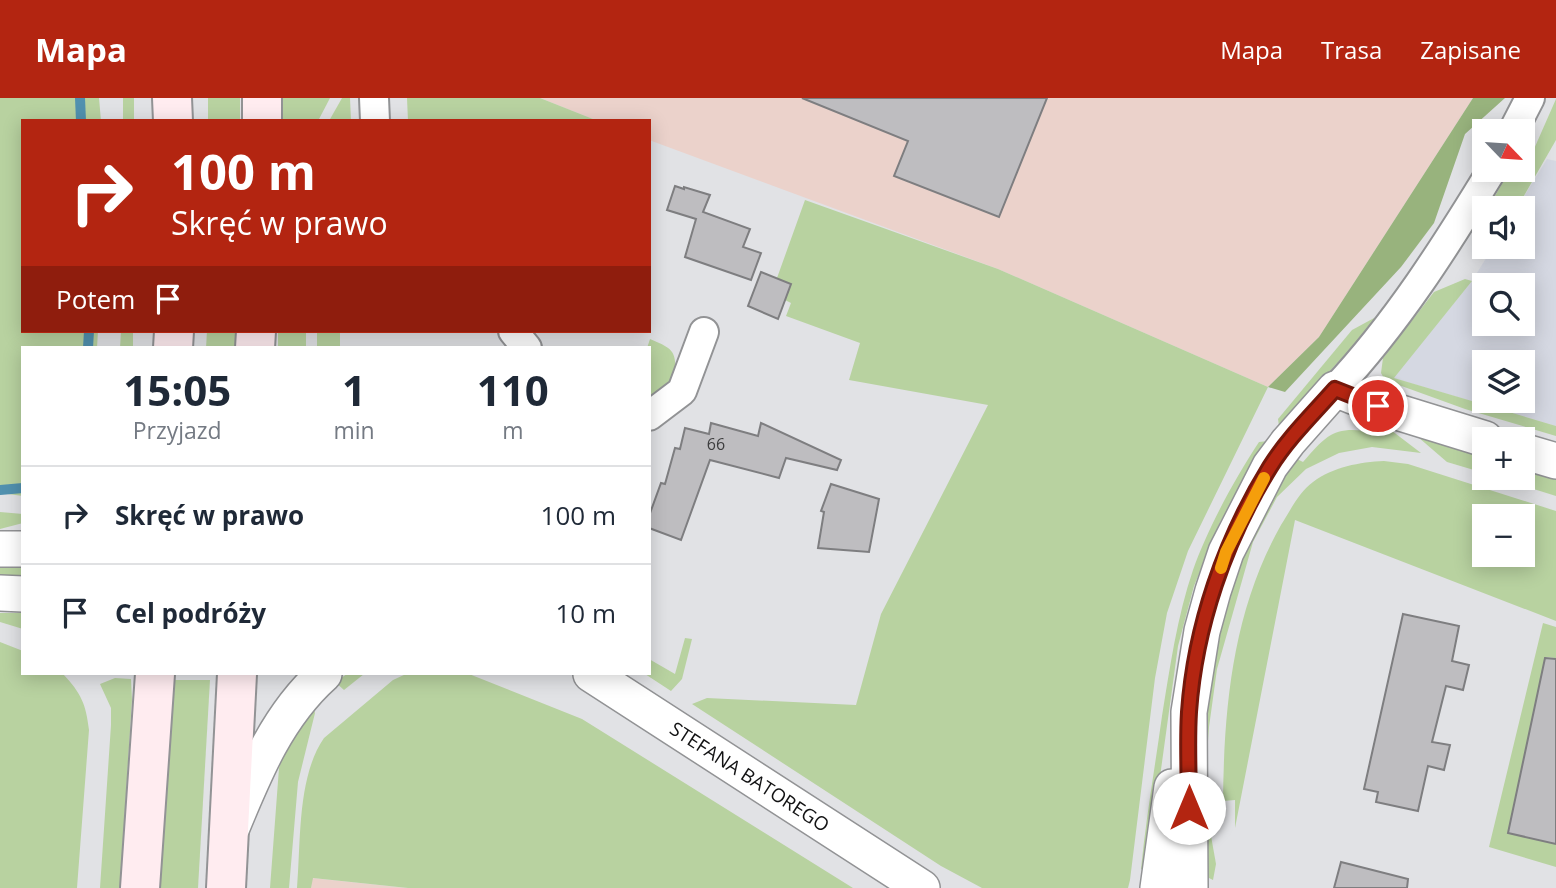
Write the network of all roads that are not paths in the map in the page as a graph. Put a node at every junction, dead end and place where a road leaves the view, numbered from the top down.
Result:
1 (172, 98) edge
2 (262, 98) edge
3 (374, 98) edge
4 (1530, 98) edge
5 (173, 119) edge
6 (262, 119) edge
7 (375, 119) edge
8 (1519, 119) edge
9 (1485, 182) edge
10 (704, 332) dead end
11 (1335, 389) junction
12 (651, 414) edge
13 (1472, 435) edge
14 (1535, 455) edge
15 (1556, 461) edge
16 (0, 593) edge
17 (21, 594) edge
18 (155, 675) edge
19 (237, 675) edge
20 (323, 675) edge
21 (593, 675) edge
22 (1189, 712) junction
23 (229, 833) junction
24 (921, 885) edge
25 (140, 888) edge
26 (226, 888) edge
27 (1158, 888) edge
28 (1190, 888) edge

1 - 5 main road
2 - 6 main road
3 - 7 street
4 - 8 street
9 - 11 street
10 - 12 street
11 - 13 street
11 - 22 street
14 - 15 street
16 - 17 street
18 - 25 main road
19 - 23 main road
20 - 23 street
21 - 24 street, STEFANA BATOREGO
22 - 27 street
22 - 28 street
23 - 26 main road

